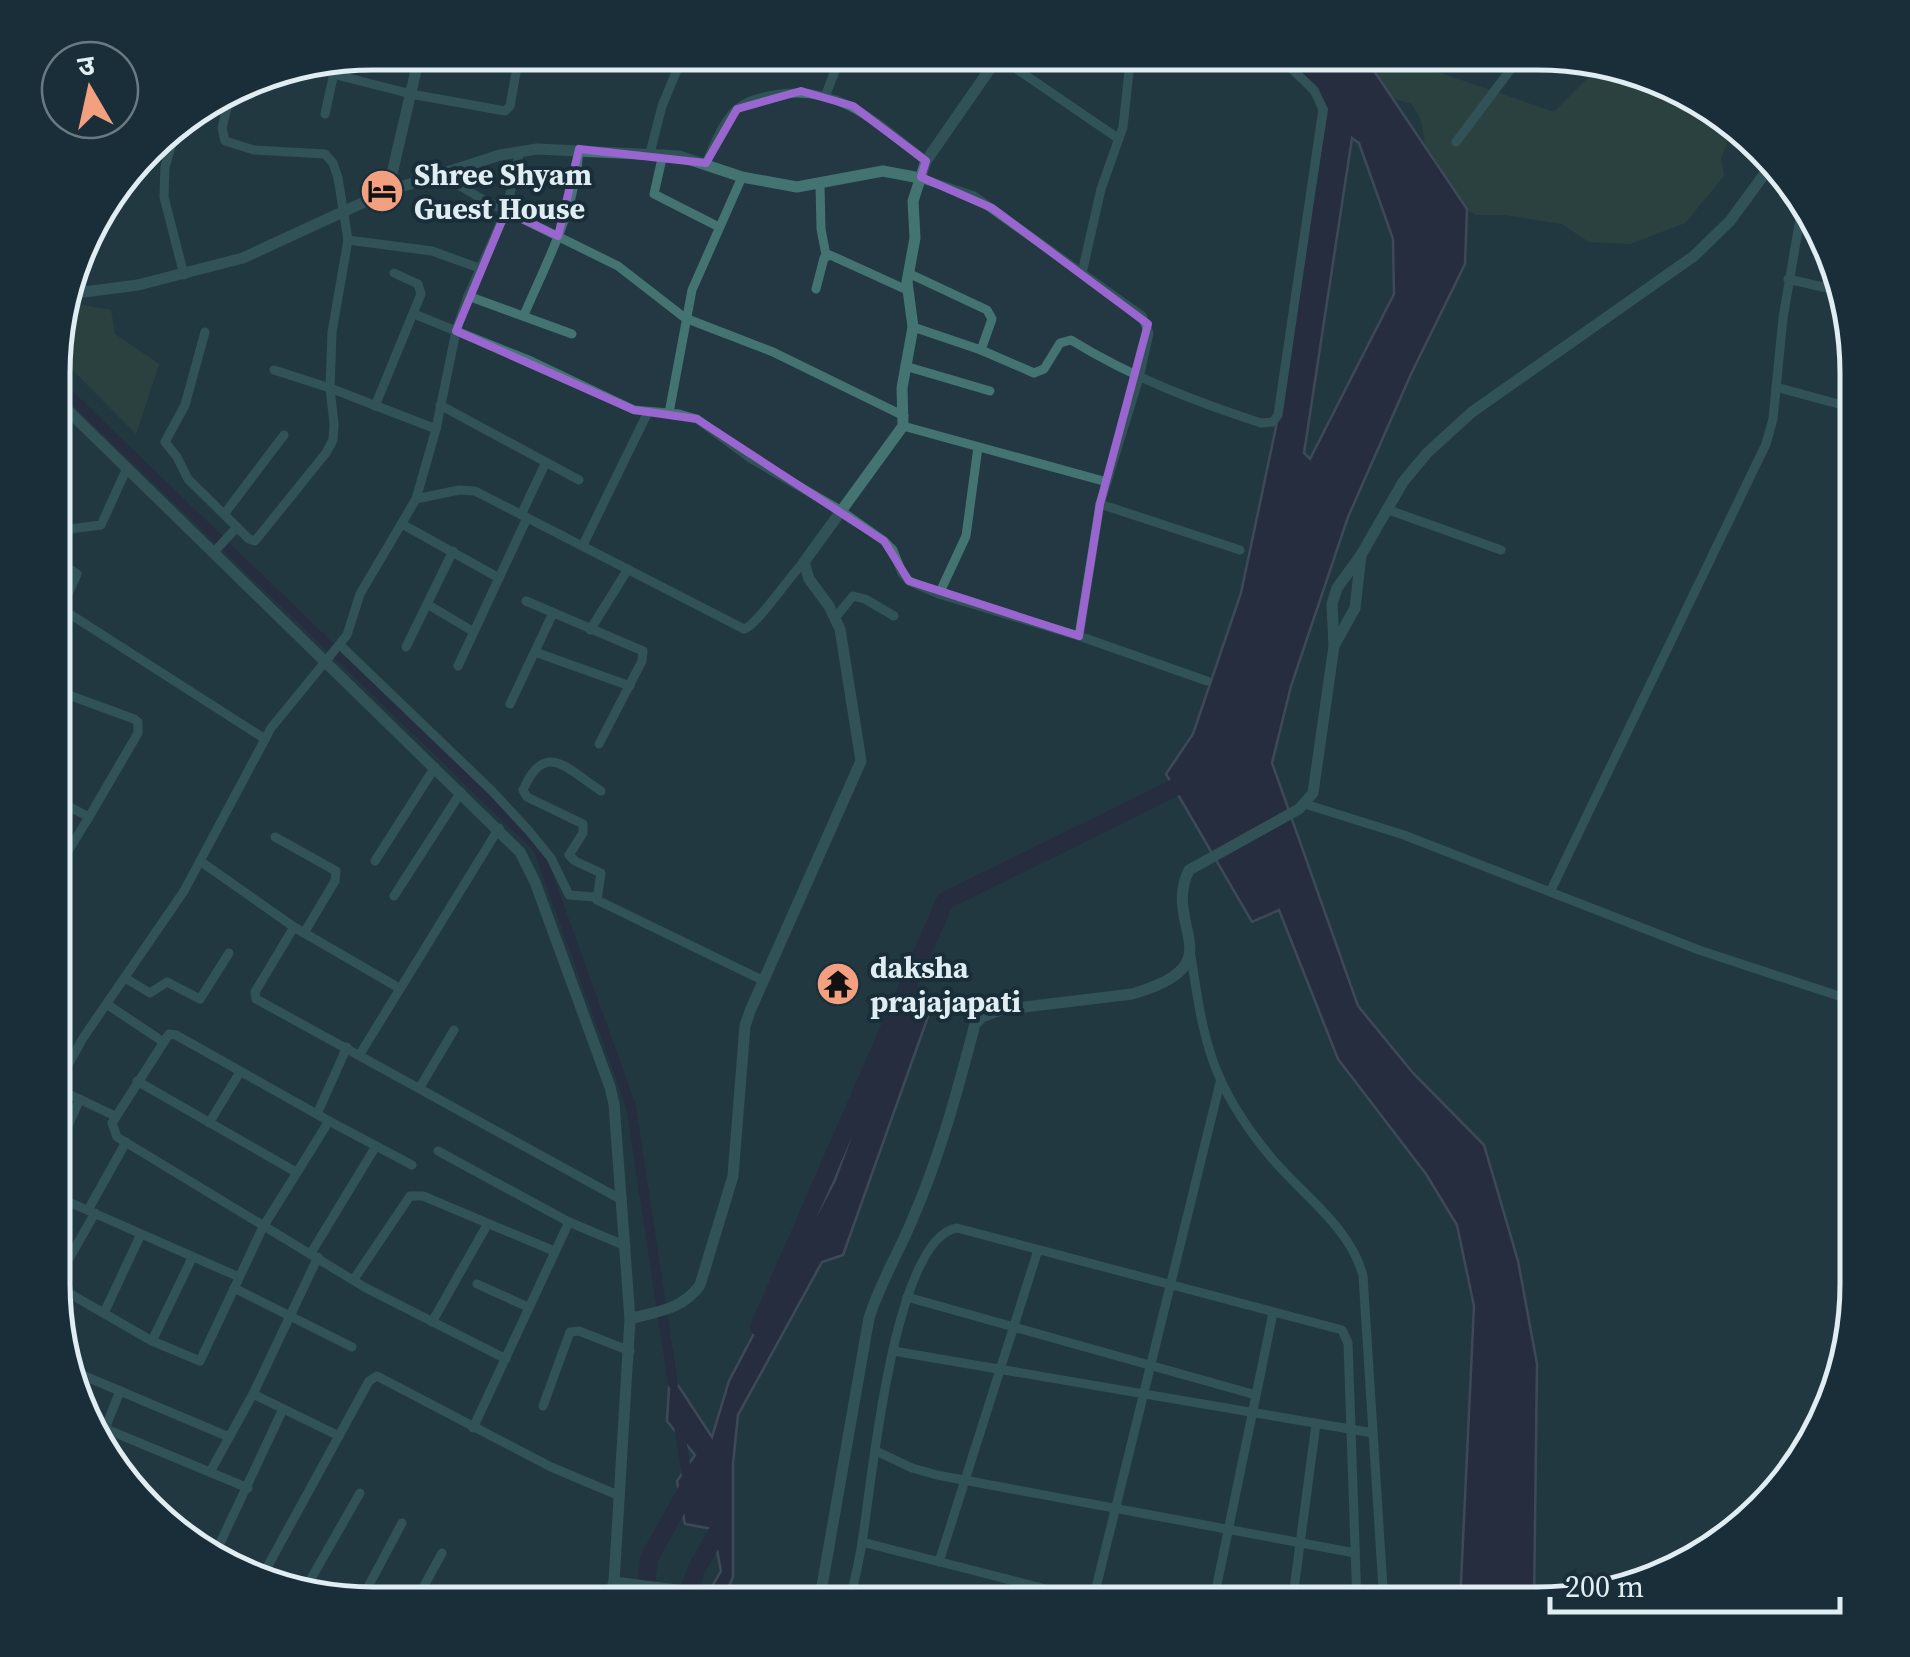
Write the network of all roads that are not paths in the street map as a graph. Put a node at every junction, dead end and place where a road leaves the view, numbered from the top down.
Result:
1 (416, 70) edge
2 (516, 70) edge
3 (677, 70) edge
4 (835, 70) edge
5 (989, 71) edge
6 (1022, 71) edge
7 (1127, 71) edge
8 (1294, 71) edge
9 (1509, 71) edge
10 (332, 74) joint
11 (411, 94) junction
12 (826, 94) junction
13 (228, 108) edge
14 (325, 114) dead end
15 (1118, 139) junction
16 (1456, 142) dead end
17 (171, 147) edge
18 (579, 150) junction
19 (520, 152) junction
20 (656, 153) junction
21 (926, 161) junction
22 (706, 163) junction
23 (440, 174) junction
24 (1764, 174) edge
25 (742, 177) junction
26 (920, 178) junction
27 (820, 184) junction
28 (388, 191) junction
29 (345, 211) junction
30 (506, 211) junction
31 (1799, 222) edge
32 (719, 227) junction
33 (558, 236) junction
34 (348, 240) junction
35 (826, 256) junction
36 (479, 268) junction
37 (394, 273) dead end
38 (1082, 273) junction
39 (908, 274) junction
40 (184, 275) junction
41 (1788, 279) junction
42 (1828, 287) edge
43 (816, 289) dead end
44 (907, 290) junction
45 (81, 292) edge
46 (468, 296) junction
47 (414, 314) junction
48 (524, 314) junction
49 (686, 318) junction
50 (912, 326) junction
51 (456, 331) junction
52 (205, 332) dead end
53 (572, 334) dead end
54 (982, 350) junction
55 (905, 366) junction
56 (274, 370) dead end
57 (1139, 378) junction
58 (330, 388) junction
59 (1776, 388) junction
60 (990, 391) dead end
61 (1839, 404) edge
62 (375, 406) junction
63 (440, 406) junction
64 (648, 412) junction
65 (669, 412) junction
66 (70, 413) edge
67 (904, 421) junction
68 (436, 429) junction
69 (284, 435) dead end
70 (978, 447) junction
71 (546, 462) junction
72 (127, 468) junction
73 (579, 480) dead end
74 (1107, 482) junction
75 (416, 498) junction
76 (1100, 504) junction
77 (1386, 509) junction
78 (840, 510) junction
79 (225, 513) junction
80 (524, 516) junction
81 (402, 524) junction
82 (70, 529) edge
83 (234, 531) junction
84 (583, 545) junction
85 (218, 548) junction
86 (1240, 550) dead end
87 (1502, 550) dead end
88 (454, 551) junction
89 (1361, 554) junction
90 (804, 562) junction
91 (70, 569) edge
92 (628, 569) junction
93 (499, 578) junction
94 (70, 590) edge
95 (939, 594) junction
96 (526, 601) dead end
97 (427, 604) junction
98 (554, 613) junction
99 (70, 614) edge
100 (894, 616) dead end
101 (835, 618) junction
102 (590, 630) junction
103 (474, 632) junction
104 (1080, 636) junction
105 (340, 645) junction
106 (1334, 646) junction
107 (406, 647) dead end
108 (534, 652) junction
109 (325, 659) junction
110 (458, 666) dead end
111 (1207, 681) dead end
112 (630, 686) junction
113 (70, 696) edge
114 (510, 704) dead end
115 (265, 740) junction
116 (599, 744) dead end
117 (435, 768) junction
118 (601, 790) dead end
119 (460, 792) junction
120 (1302, 806) junction
121 (70, 807) edge
122 (89, 817) junction
123 (499, 828) junction
124 (276, 838) dead end
125 (71, 847) edge
126 (200, 861) junction
127 (376, 861) dead end
128 (1552, 890) junction
129 (394, 896) dead end
130 (595, 896) junction
131 (294, 927) junction
132 (304, 933) junction
133 (229, 953) dead end
134 (1190, 953) junction
135 (125, 978) junction
136 (762, 980) junction
137 (399, 988) junction
138 (1840, 996) edge
139 (108, 1005) junction
140 (454, 1030) dead end
141 (162, 1041) junction
142 (346, 1047) junction
143 (360, 1054) junction
144 (71, 1059) edge
145 (240, 1072) junction
146 (138, 1082) junction
147 (1220, 1083) junction
148 (420, 1087) junction
149 (71, 1095) edge
150 (80, 1099) junction
151 (317, 1114) junction
152 (115, 1116) junction
153 (71, 1120) edge
154 (329, 1120) junction
155 (209, 1123) junction
156 (126, 1142) junction
157 (376, 1146) junction
158 (438, 1151) dead end
159 (412, 1165) dead end
160 (296, 1172) junction
161 (622, 1200) junction
162 (71, 1203) edge
163 (91, 1212) junction
164 (568, 1222) junction
165 (487, 1225) junction
166 (263, 1228) junction
167 (141, 1234) junction
168 (626, 1246) junction
169 (1038, 1250) junction
170 (554, 1251) junction
171 (71, 1252) edge
172 (315, 1255) junction
173 (192, 1258) junction
174 (239, 1276) junction
175 (354, 1279) junction
176 (478, 1284) dead end
177 (234, 1288) junction
178 (1172, 1288) junction
179 (71, 1295) edge
180 (907, 1297) junction
181 (528, 1307) junction
182 (104, 1313) junction
183 (1273, 1313) junction
184 (290, 1317) junction
185 (635, 1318) junction
186 (432, 1322) junction
187 (1014, 1327) junction
188 (152, 1341) junction
189 (352, 1347) dead end
190 (893, 1350) junction
191 (630, 1351) junction
192 (506, 1359) junction
193 (1151, 1367) junction
194 (1000, 1370) junction
195 (85, 1376) edge
196 (120, 1391) junction
197 (253, 1394) junction
198 (1256, 1395) junction
199 (1144, 1396) junction
200 (543, 1406) dead end
201 (283, 1410) junction
202 (1252, 1414) junction
203 (1316, 1424) junction
204 (107, 1427) edge
205 (474, 1428) junction
206 (108, 1430) edge
207 (1352, 1430) junction
208 (1373, 1433) junction
209 (339, 1436) junction
210 (229, 1437) junction
211 (876, 1451) junction
212 (210, 1472) junction
213 (964, 1481) junction
214 (248, 1488) junction
215 (360, 1493) dead end
216 (620, 1496) junction
217 (1115, 1508) junction
218 (402, 1523) dead end
219 (1226, 1528) junction
220 (862, 1542) junction
221 (1300, 1542) junction
222 (220, 1545) edge
223 (442, 1553) dead end
224 (1355, 1553) junction
225 (940, 1562) junction
226 (266, 1567) edge
227 (308, 1579) edge
228 (614, 1582) junction
229 (1033, 1586) edge
230 (1096, 1586) edge
231 (1216, 1586) edge
232 (1294, 1586) edge
233 (1356, 1586) edge
234 (1383, 1586) edge
235 (368, 1587) edge
236 (423, 1587) edge
237 (612, 1587) edge
238 (661, 1587) edge
239 (820, 1587) edge
240 (853, 1587) edge

1 - 11 street
2 - 11 street
3 - 20 street
4 - 12 street
5 - 21 street
6 - 15 street
7 - 15 street
8 - 57 street
9 - 16 street
10 - 11 street
10 - 14 street
11 - 28 street
12 - 21 street
12 - 22 street
13 - 29 street
15 - 38 street
17 - 40 street
18 - 19 street
18 - 20 street
18 - 33 street
19 - 23 street
19 - 30 street
20 - 22 street
20 - 32 street
21 - 26 street
22 - 25 street
23 - 28 street
23 - 30 street
24 - 77 street
25 - 27 street
25 - 32 street
26 - 27 street
26 - 38 street
26 - 39 street
27 - 35 street
28 - 29 street
29 - 34 street
29 - 40 street
30 - 33 street
30 - 36 street
31 - 41 street
32 - 49 street
33 - 48 street
33 - 49 street
34 - 36 street
34 - 58 street
35 - 43 street
35 - 44 street
36 - 46 street
37 - 47 street
38 - 57 street
39 - 44 street
39 - 54 street
40 - 45 street
41 - 42 street
41 - 59 street
44 - 50 street
46 - 48 street
46 - 51 street
47 - 51 street
47 - 62 street
48 - 53 street
49 - 65 street
49 - 67 street
50 - 54 street
50 - 55 street
51 - 63 street
51 - 64 street
52 - 79 street
54 - 57 street
55 - 60 street
55 - 67 street
56 - 58 street
57 - 74 street
58 - 62 street
58 - 83 street
59 - 61 street
59 - 128 street
62 - 68 street
63 - 68 street
63 - 71 street
64 - 65 street
64 - 84 street
65 - 78 street
66 - 72 street
67 - 70 street
67 - 78 street
68 - 75 street
69 - 79 street
70 - 74 street
70 - 95 street
71 - 73 street
71 - 80 street
72 - 82 street
72 - 85 street
74 - 76 street
75 - 80 street
75 - 81 street
76 - 86 street
76 - 104 street
77 - 87 street
77 - 89 street
78 - 90 street
78 - 95 street
79 - 83 street
80 - 84 street
80 - 93 street
81 - 88 street
81 - 105 street
83 - 85 street
84 - 92 street
85 - 109 street
88 - 93 street
88 - 97 street
89 - 106 street
89 - 106 street
90 - 92 street
90 - 101 street
91 - 94 street
92 - 102 street
93 - 103 street
95 - 104 street
96 - 98 street
97 - 103 street
97 - 107 street
98 - 102 street
98 - 108 street
99 - 115 street
100 - 101 street
101 - 136 street
102 - 112 street
103 - 110 street
104 - 111 street
105 - 109 street
105 - 130 street
106 - 120 street
108 - 112 street
108 - 114 street
109 - 115 street
109 - 117 street
112 - 116 street
113 - 122 street
115 - 126 street
117 - 119 street
117 - 127 street
118 - 130 street
119 - 123 street
119 - 129 street
120 - 128 street
120 - 134 street
121 - 122 street
122 - 125 street
123 - 137 street
123 - 161 street
124 - 132 street
126 - 131 street
126 - 135 street
128 - 138 street
130 - 136 street
131 - 132 street
131 - 142 street
132 - 137 street
133 - 135 street
134 - 147 street
134 - 239 street
135 - 139 street
136 - 185 street
137 - 143 street
139 - 141 street
139 - 144 street
140 - 148 street
141 - 145 street
141 - 146 street
142 - 143 street
142 - 151 street
143 - 148 street
145 - 151 street
145 - 155 street
146 - 152 street
146 - 155 street
147 - 178 street
147 - 208 street
148 - 161 street
149 - 150 street
150 - 152 street
150 - 153 street
151 - 154 street
152 - 156 street
154 - 157 street
154 - 160 street
155 - 160 street
156 - 163 street
156 - 166 street
157 - 159 street
157 - 172 street
158 - 164 street
160 - 166 street
161 - 168 street
162 - 163 street
163 - 167 street
163 - 171 street
164 - 168 street
164 - 170 street
165 - 170 street
165 - 175 street
165 - 186 street
166 - 172 street
166 - 174 street
167 - 173 street
167 - 182 street
168 - 185 street
169 - 178 street
169 - 180 street
169 - 187 street
170 - 181 street
172 - 175 street
172 - 184 street
173 - 174 street
173 - 188 street
174 - 177 street
175 - 186 street
176 - 181 street
177 - 184 street
177 - 188 street
178 - 183 street
178 - 193 street
179 - 182 street
180 - 187 street
180 - 190 street
181 - 192 street
182 - 188 street
183 - 198 street
183 - 207 street
184 - 189 street
184 - 197 street
185 - 191 street
186 - 192 street
187 - 193 street
187 - 194 street
190 - 194 street
190 - 211 street
191 - 200 street
191 - 216 street
192 - 205 street
193 - 198 street
193 - 199 street
194 - 199 street
194 - 213 street
195 - 196 street
196 - 204 street
196 - 210 street
197 - 201 street
197 - 210 street
198 - 202 street
199 - 202 street
199 - 217 street
201 - 209 street
201 - 214 street
202 - 203 street
202 - 219 street
203 - 207 street
203 - 221 street
205 - 209 street
205 - 216 street
206 - 212 street
207 - 208 street
207 - 224 street
208 - 234 street
209 - 226 street
210 - 212 street
211 - 213 street
211 - 220 street
212 - 214 street
213 - 217 street
213 - 225 street
214 - 222 street
215 - 227 street
216 - 228 street
217 - 219 street
217 - 230 street
218 - 235 street
219 - 221 street
219 - 231 street
220 - 225 street
220 - 240 street
221 - 224 street
221 - 232 street
223 - 236 street
224 - 233 street
225 - 229 street
228 - 237 street
228 - 238 street

